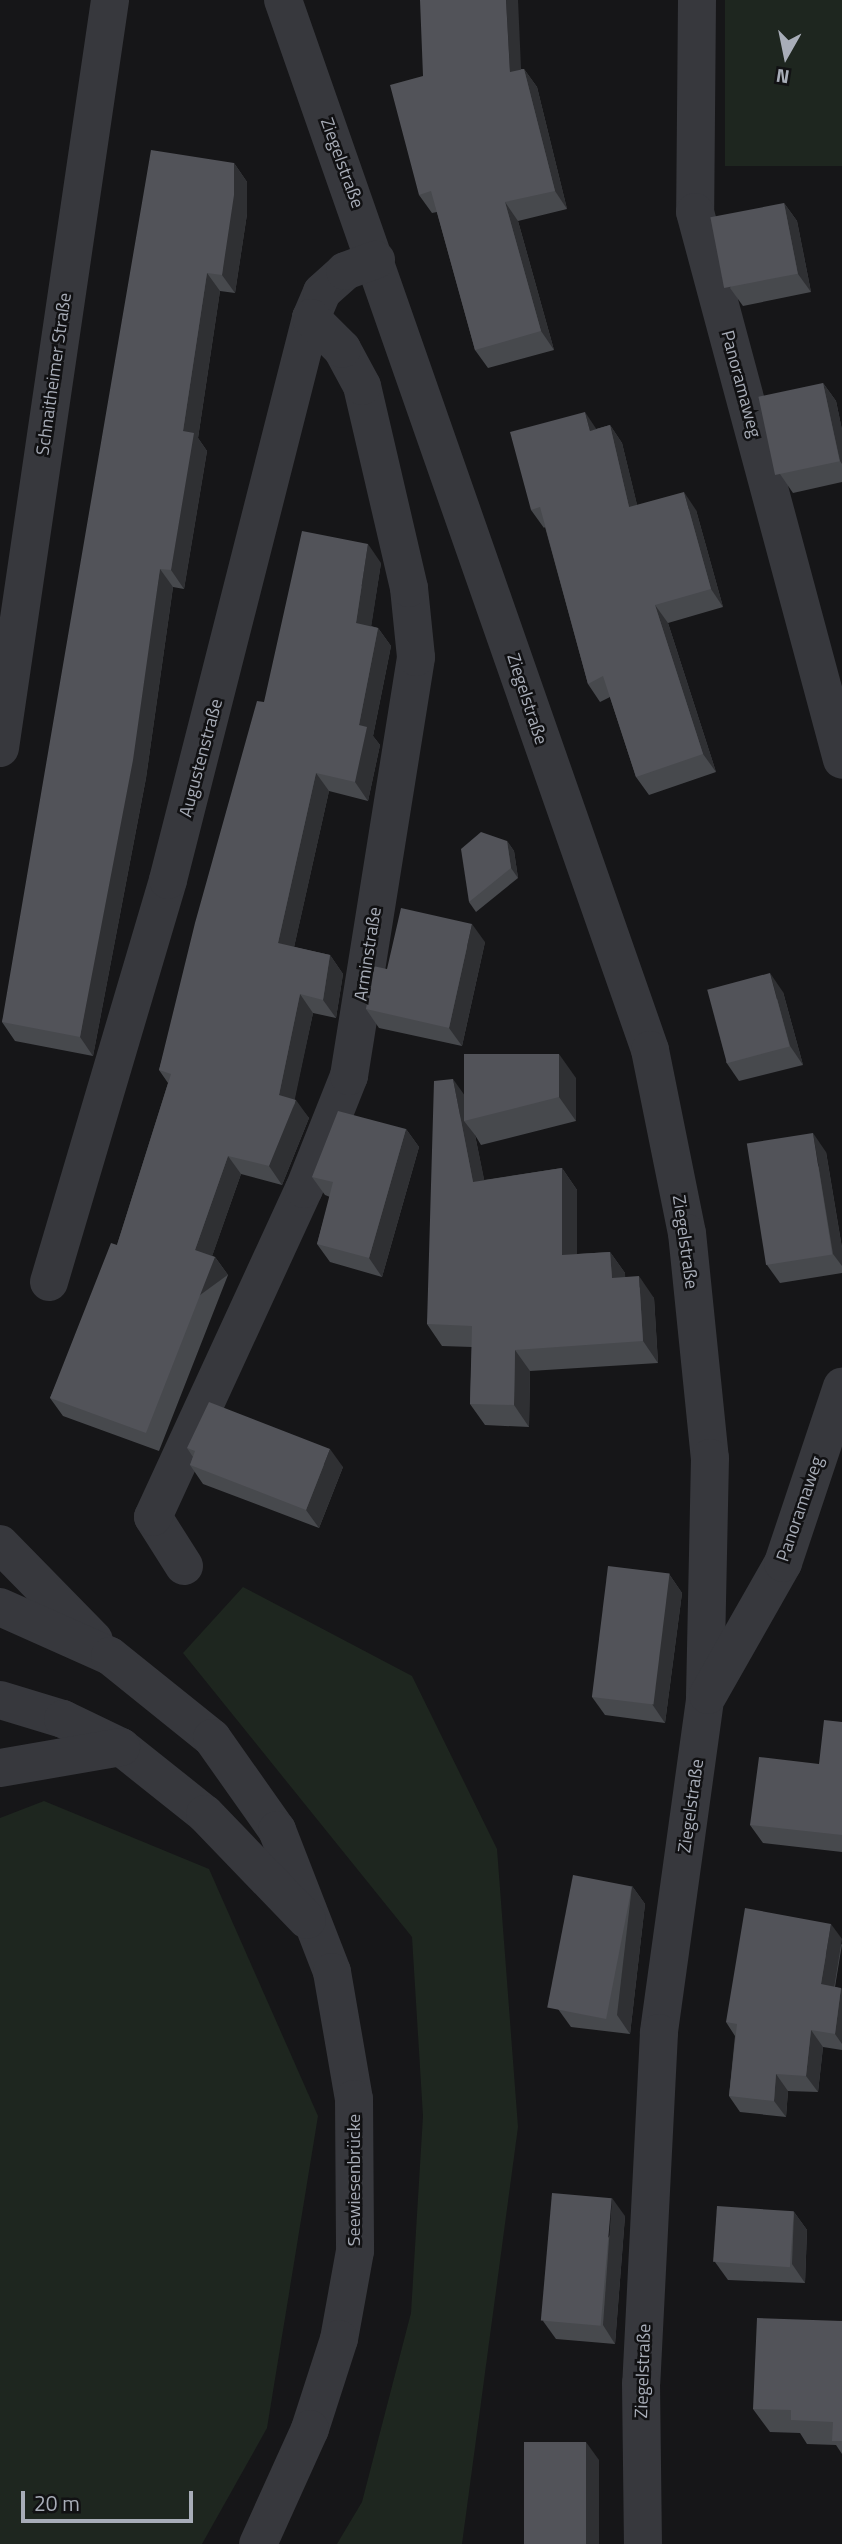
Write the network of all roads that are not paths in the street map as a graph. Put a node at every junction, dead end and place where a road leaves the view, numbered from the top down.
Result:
1 (110, 0) edge
2 (283, 0) edge
3 (697, 0) edge
4 (376, 260) junction
5 (311, 318) junction
6 (0, 748) edge
7 (842, 760) edge
8 (49, 1282) dead end
9 (842, 1387) edge
10 (0, 1544) edge
11 (184, 1566) dead end
12 (0, 1607) edge
13 (110, 1656) junction
14 (0, 1700) edge
15 (705, 1700) junction
16 (121, 1747) junction
17 (0, 1768) edge
18 (316, 1929) junction
19 (258, 2544) edge
20 (643, 2544) edge

1 - 6 street, Schnaitheimer Straße
2 - 4 street, Ziegelstraße
3 - 7 street, Panoramaweg
4 - 5 street, Augustenstraße
4 - 15 street, Ziegelstraße
5 - 8 street, Augustenstraße
5 - 11 street, Arminstraße
9 - 15 street, Panoramaweg
10 - 13 street
12 - 13 street, Seewiesenbrücke
13 - 18 street, Seewiesenbrücke
14 - 16 street, Seewiesenbrücke
15 - 20 street, Ziegelstraße
16 - 17 street
16 - 18 street, Seewiesenbrücke
18 - 19 street, Seewiesenbrücke

